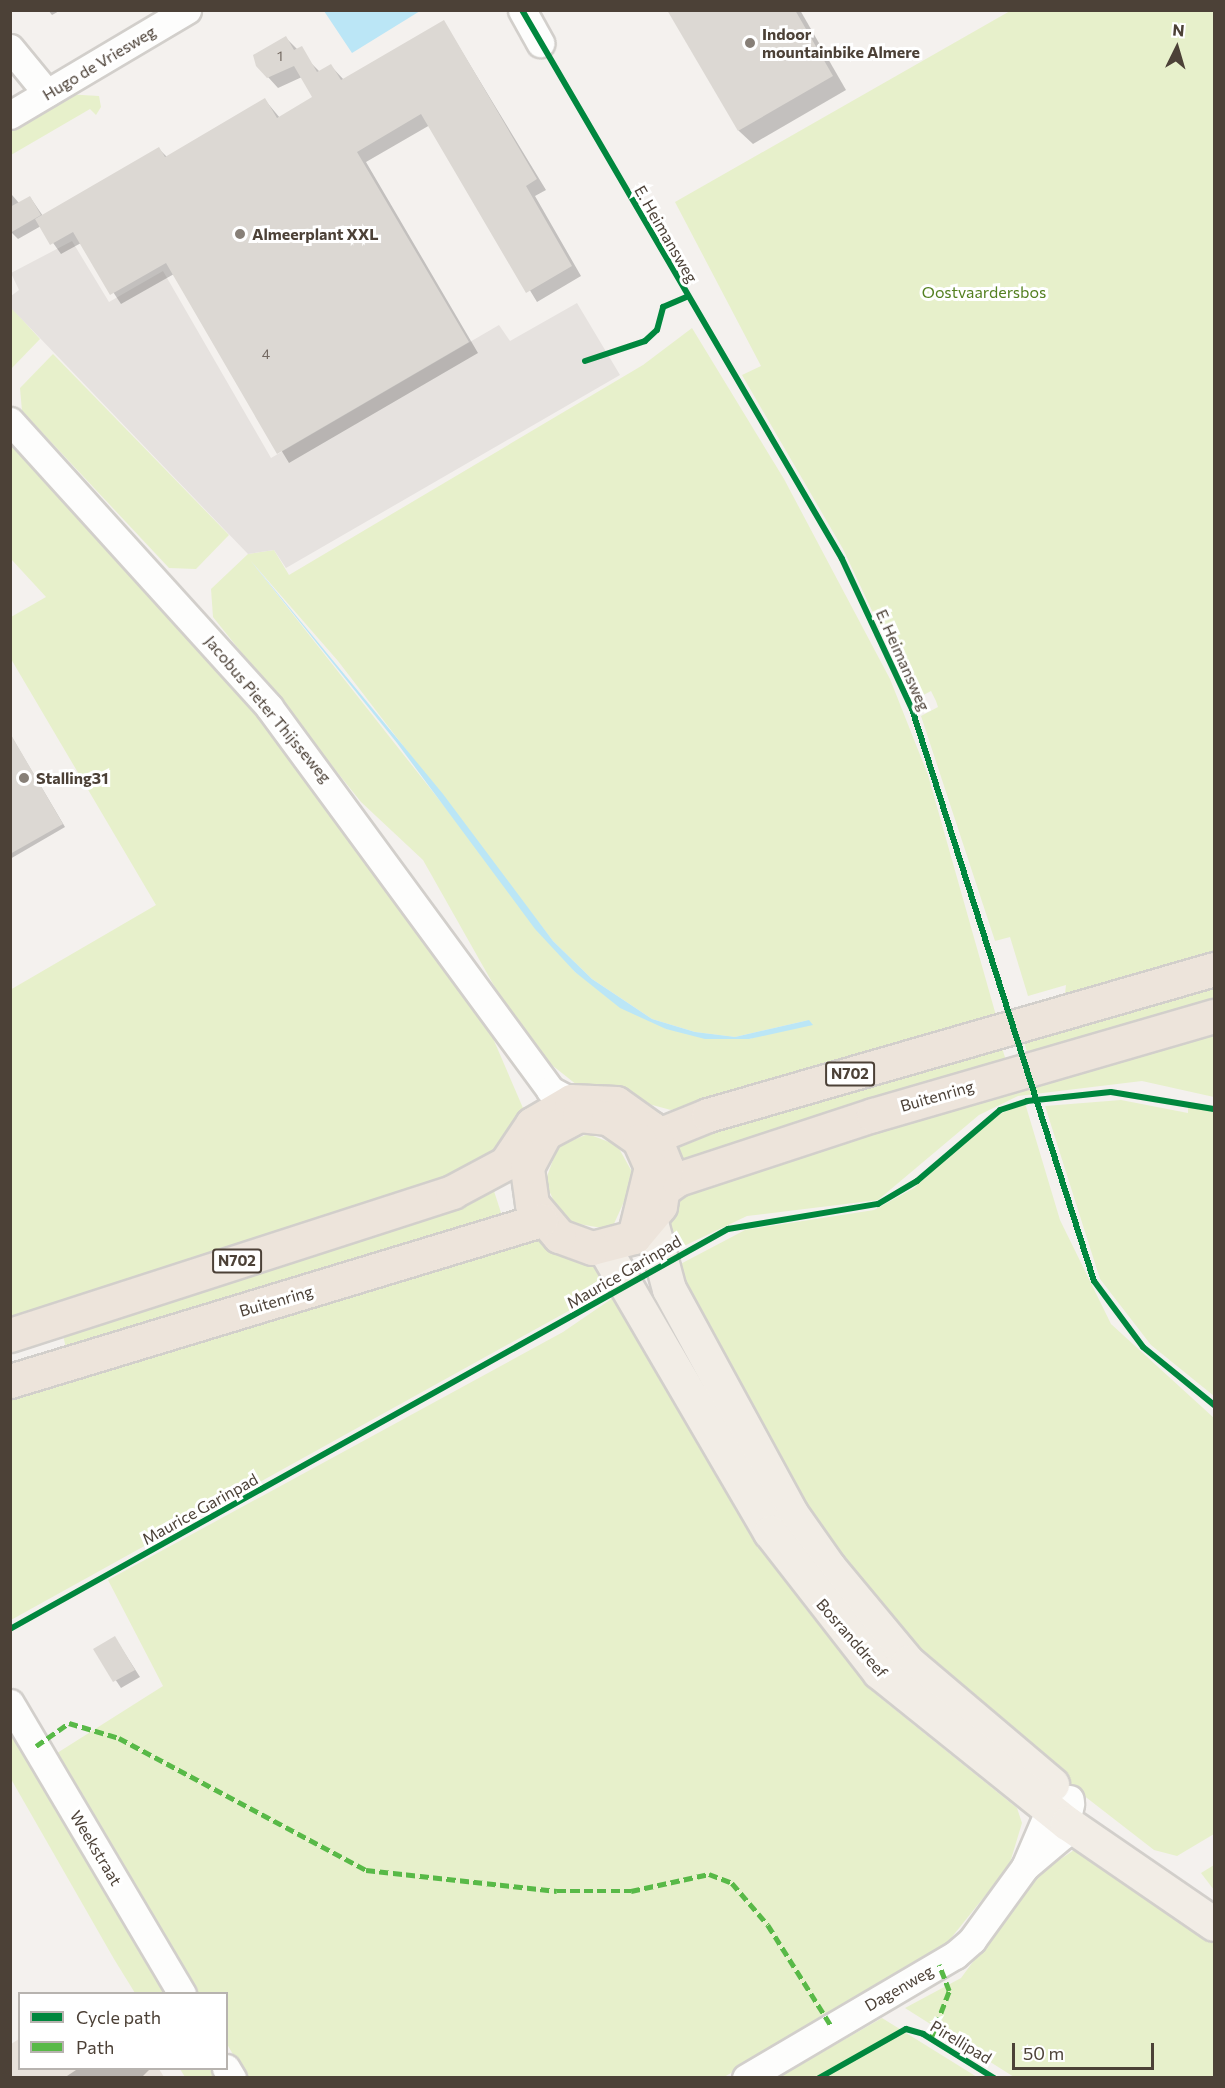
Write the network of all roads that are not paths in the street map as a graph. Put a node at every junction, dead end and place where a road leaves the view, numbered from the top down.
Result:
1 (187, 10) edge
2 (522, 10) edge
3 (540, 43) dead end
4 (10, 48) edge
5 (47, 93) junction
6 (10, 115) edge
7 (10, 421) edge
8 (1215, 969) edge
9 (1215, 1016) edge
10 (499, 1017) junction
11 (571, 1101) junction
12 (542, 1124) junction
13 (645, 1130) junction
14 (521, 1160) junction
15 (665, 1188) junction
16 (542, 1220) junction
17 (643, 1230) junction
18 (604, 1248) junction
19 (10, 1335) edge
20 (10, 1381) edge
21 (10, 1703) edge
22 (1062, 1810) junction
23 (1215, 1904) edge
24 (1215, 1924) edge
25 (181, 1992) edge
26 (746, 2078) edge

1 - 5 street, Hugo de Vriesweg
2 - 3 street
4 - 5 street
5 - 6 street, Hugo de Vriesweg
7 - 10 street, Jacobus Pieter Thijsseweg
8 - 13 highway, N702
9 - 15 highway, Buitenring
10 - 11 street, Jacobus Pieter Thijsseweg
10 - 12 street, Jacobus Pieter Thijsseweg
11 - 12 highway
11 - 13 highway
12 - 13 highway
12 - 14 highway
13 - 15 highway
13 - 17 highway
14 - 16 highway
14 - 19 highway, N702
15 - 17 highway
16 - 18 highway
16 - 20 highway, Buitenring
17 - 18 highway
17 - 22 main road, Bosranddreef
18 - 22 main road, Bosranddreef
21 - 25 street, Weekstraat
22 - 23 main road, Bosranddreef
22 - 24 main road, Bosranddreef
22 - 26 street, Dagenweg

